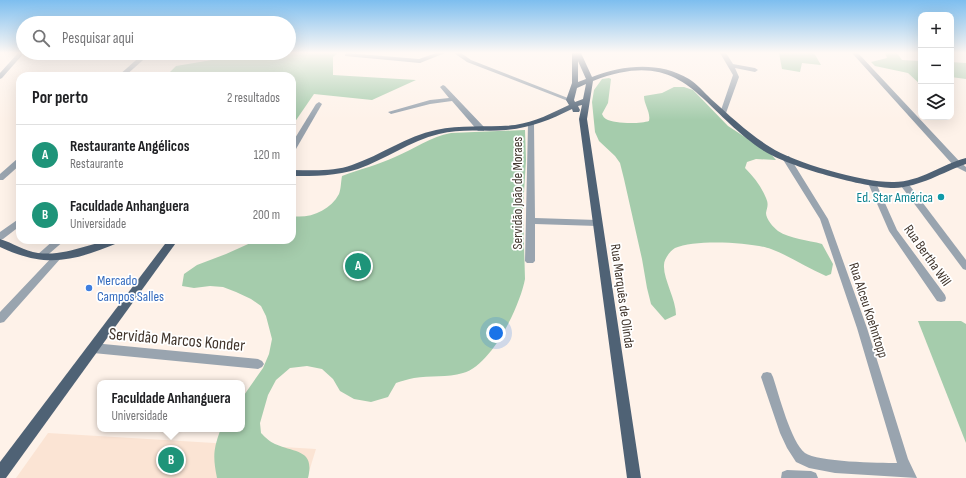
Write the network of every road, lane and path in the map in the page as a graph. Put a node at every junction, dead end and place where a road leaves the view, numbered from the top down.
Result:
1 (507, 75) edge
2 (573, 75) edge
3 (589, 75) edge
4 (604, 75) edge
5 (607, 75) edge
6 (675, 75) edge
7 (735, 75) edge
8 (875, 75) edge
9 (590, 79) junction
10 (443, 87) dead end
11 (589, 88) junction
12 (572, 97) junction
13 (454, 99) junction
14 (586, 100) junction
15 (319, 104) dead end
16 (391, 112) dead end
17 (723, 113) junction
18 (558, 114) junction
19 (583, 119) junction
20 (531, 124) junction
21 (481, 129) junction
22 (296, 141) edge
23 (786, 158) junction
24 (966, 161) edge
25 (16, 164) edge
26 (957, 164) junction
27 (966, 170) edge
28 (296, 173) edge
29 (2, 174) edge
30 (872, 183) junction
31 (904, 184) junction
32 (530, 220) junction
33 (16, 224) edge
34 (598, 224) junction
35 (0, 237) edge
36 (0, 243) edge
37 (55, 244) edge
38 (105, 244) edge
39 (170, 244) edge
40 (58, 256) junction
41 (40, 257) junction
42 (530, 261) dead end
43 (966, 267) edge
44 (941, 298) dead end
45 (0, 319) edge
46 (93, 348) junction
47 (258, 364) dead end
48 (767, 377) dead end
49 (0, 474) edge
50 (908, 474) edge
51 (787, 477) dead end
52 (634, 478) edge
53 (811, 478) edge

1 - 12 street
2 - 12 main road
3 - 9 main road, Rua Marquês de Olinda
4 - 9 main road
5 - 11 main road
6 - 17 main road
7 - 17 street
8 - 26 street
9 - 11 main road, Rua Marquês de Olinda
9 - 12 main road
10 - 13 street
11 - 12 main road
11 - 14 main road, Rua Marquês de Olinda
12 - 14 main road
12 - 18 main road
12 - 19 main road, Rua Marquês de Olinda
12 - 20 main road
13 - 16 street
13 - 21 street
14 - 19 main road, Rua Marquês de Olinda
15 - 22 street
17 - 23 main road
18 - 19 main road
18 - 20 main road
19 - 34 main road, Rua Marquês de Olinda
20 - 21 main road
20 - 32 street, Servidão João de Moraes
21 - 28 main road
23 - 30 main road
23 - 50 street, Rua Alceu Koehntopp
24 - 26 main road
25 - 29 street
26 - 27 street
26 - 31 main road
30 - 31 main road
30 - 44 street, Rua Bertha Will
31 - 43 street
32 - 34 street
32 - 42 street, Servidão João de Moraes
33 - 35 street
34 - 52 main road, Rua Marquês de Olinda
36 - 41 main road
37 - 41 street
38 - 40 main road
39 - 46 main road
40 - 41 main road
40 - 45 street
46 - 47 street, Servidão Marcos Konder
46 - 49 main road
48 - 50 street
51 - 53 street

